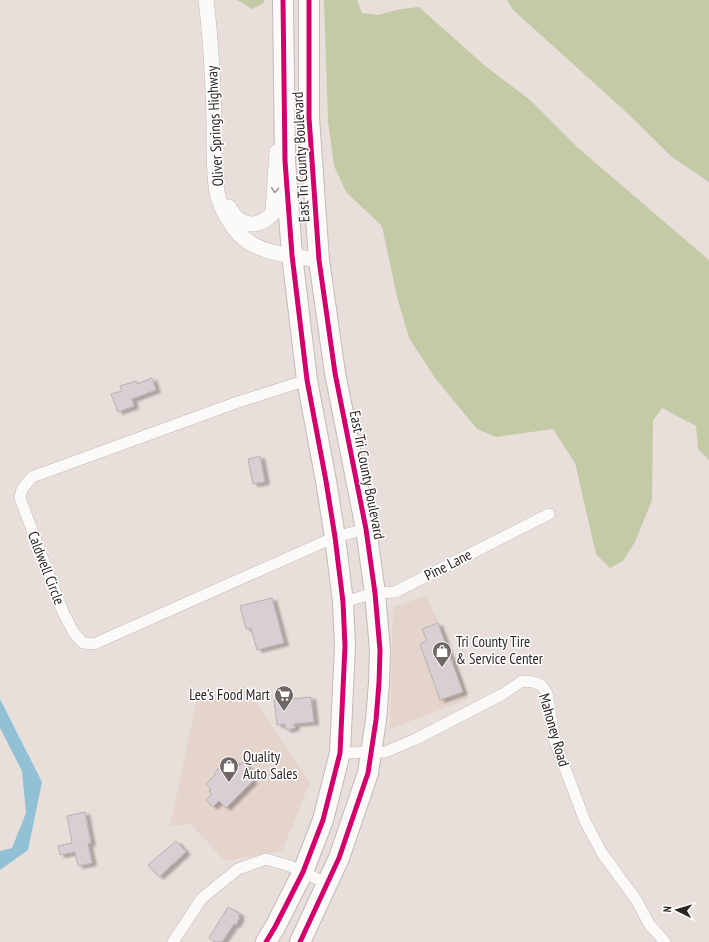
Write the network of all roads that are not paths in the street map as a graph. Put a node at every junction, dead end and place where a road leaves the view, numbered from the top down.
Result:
1 (206, 0) edge
2 (283, 0) edge
3 (308, 0) edge
4 (284, 68) junction
5 (215, 156) junction
6 (292, 255) junction
7 (319, 260) junction
8 (307, 380) junction
9 (549, 514) dead end
10 (366, 529) junction
11 (335, 537) junction
12 (375, 593) junction
13 (343, 602) junction
14 (372, 752) junction
15 (340, 753) junction
16 (303, 872) junction
17 (328, 884) junction
18 (173, 942) edge
19 (266, 942) edge
20 (300, 942) edge
21 (665, 942) edge

1 - 5 main road, Oliver Springs Highway
2 - 4 highway, East Tri County Boulevard
3 - 7 highway, East Tri County Boulevard
4 -> 5 main road
4 - 6 highway, East Tri County Boulevard
5 - 6 main road, Oliver Springs Highway
6 - 7 main road, Oliver Springs Highway
6 - 8 highway, East Tri County Boulevard
7 - 10 highway, East Tri County Boulevard
8 - 11 highway, East Tri County Boulevard
8 - 11 street, Caldwell Circle
9 - 12 street, Pine Lane
10 - 11 street, Caldwell Circle
10 - 12 highway, East Tri County Boulevard
11 - 13 highway, East Tri County Boulevard
12 - 13 street, Pine Lane
12 - 14 highway, East Tri County Boulevard
13 - 15 highway, East Tri County Boulevard
14 - 15 street, Mahoney Road
14 - 17 highway, East Tri County Boulevard
14 - 21 street, Mahoney Road
15 - 16 highway, East Tri County Boulevard
16 - 17 street
16 - 18 street
16 - 19 highway, East Tri County Boulevard
17 - 20 highway, East Tri County Boulevard

